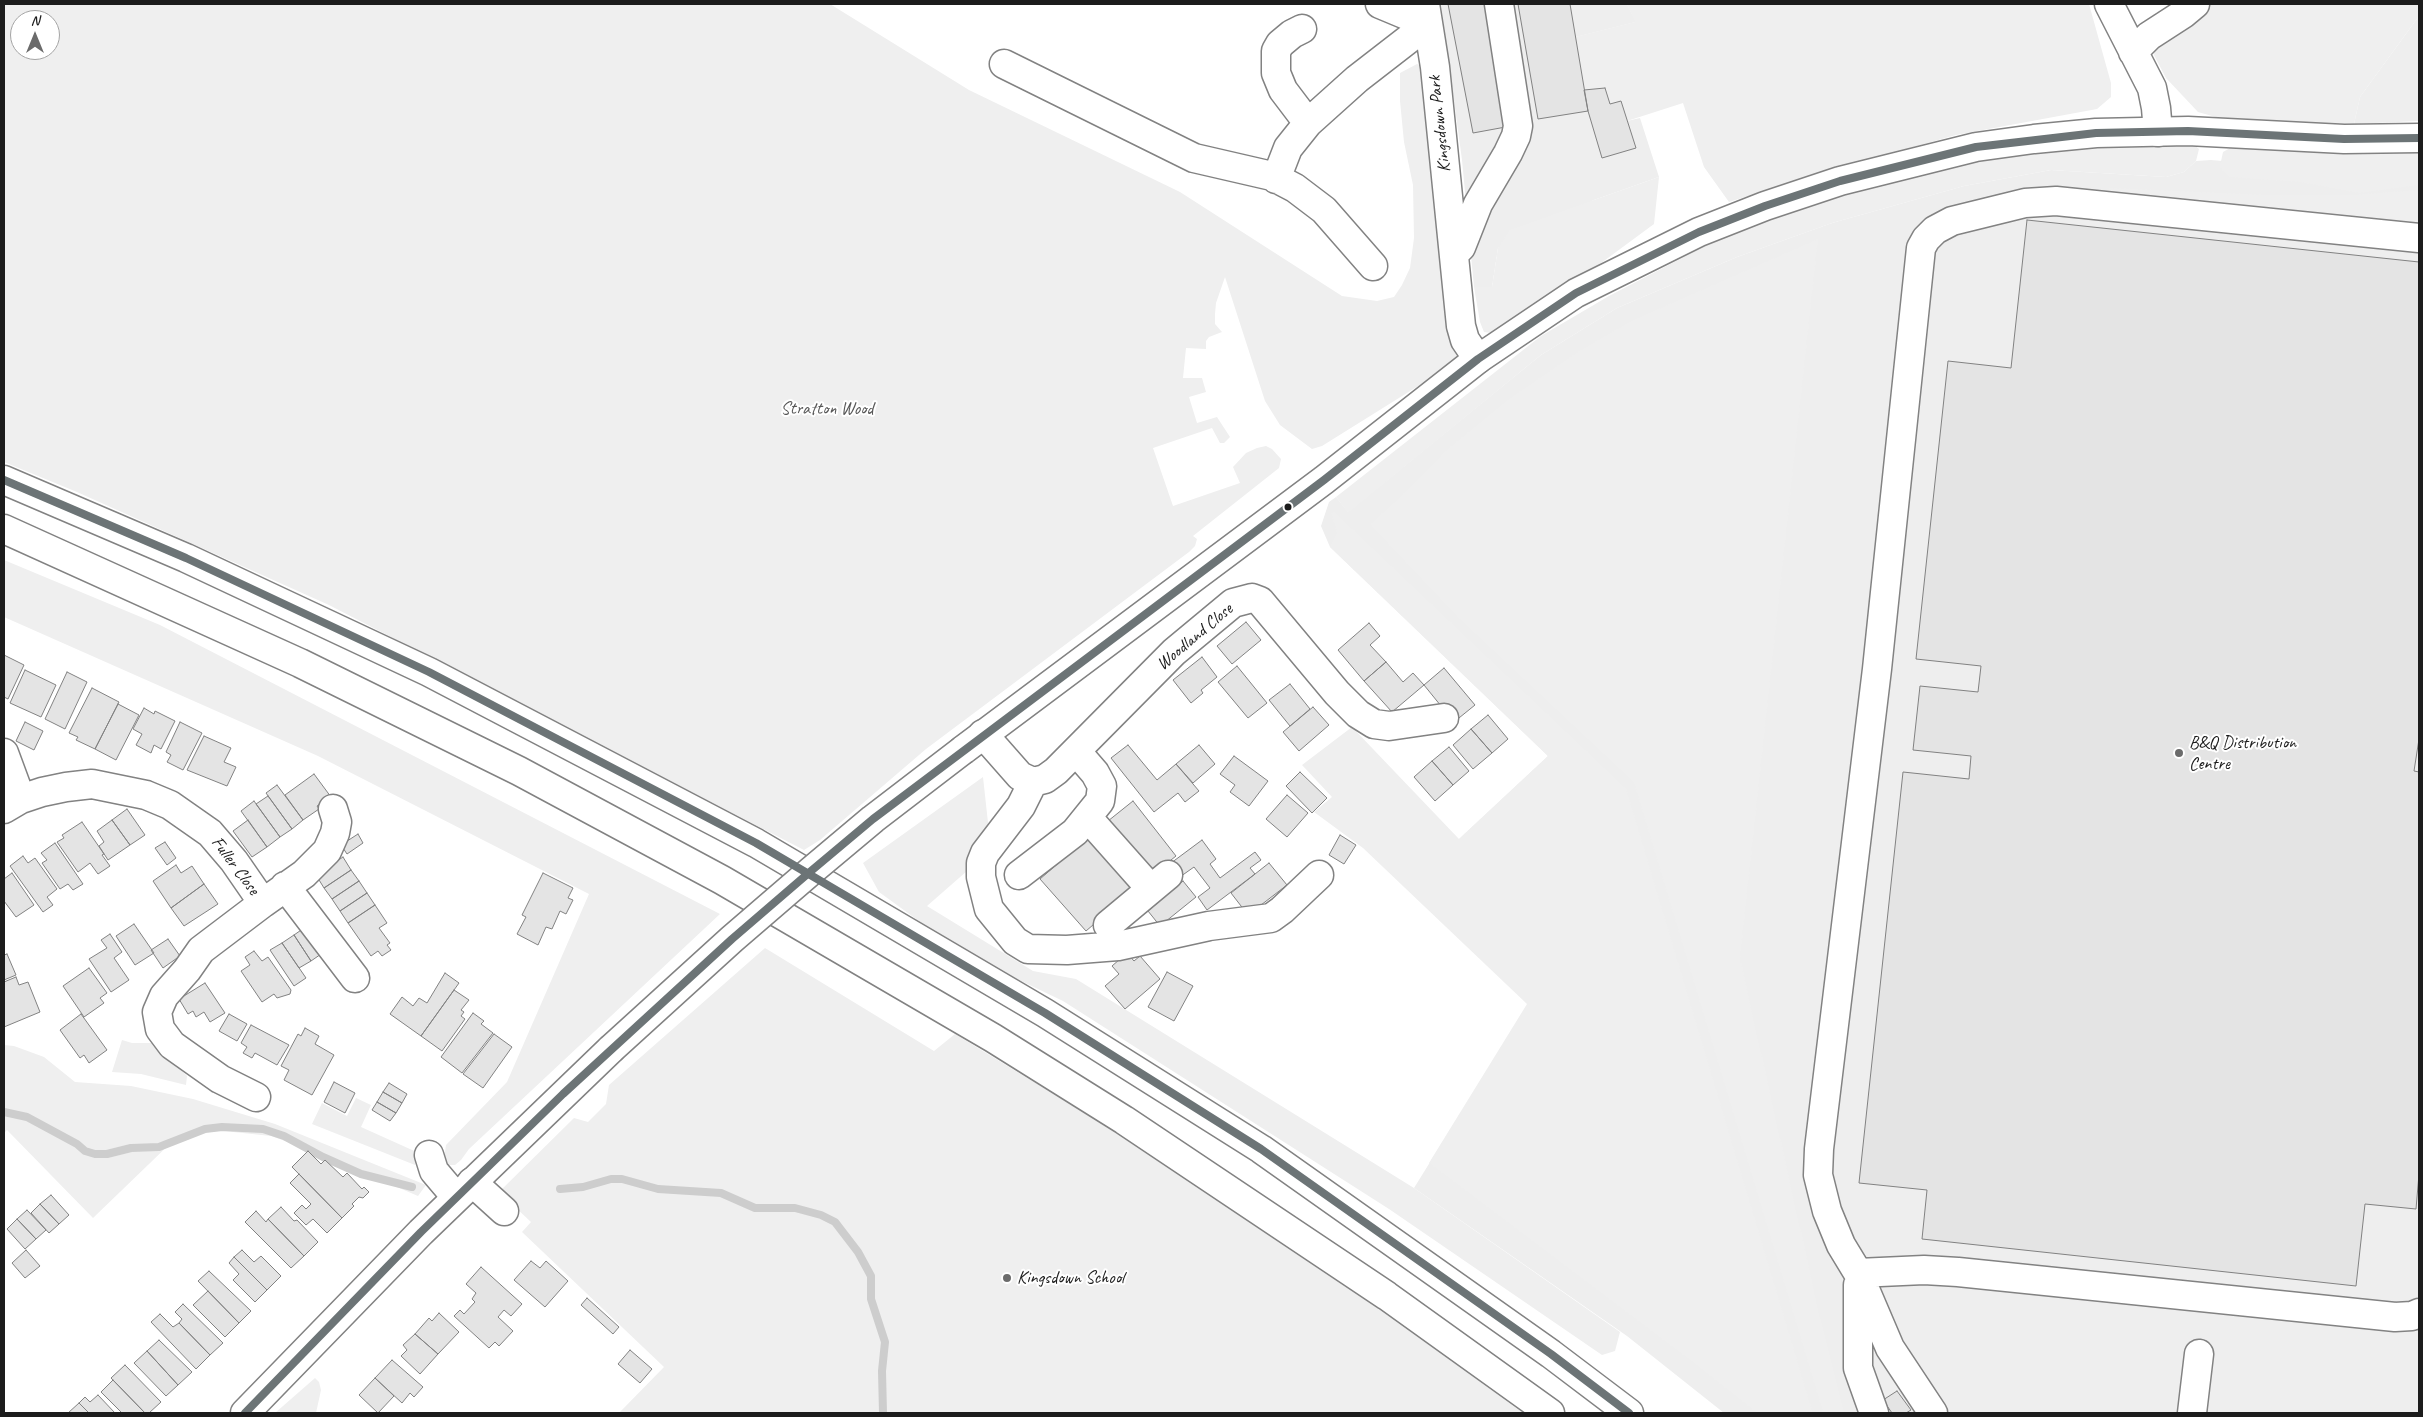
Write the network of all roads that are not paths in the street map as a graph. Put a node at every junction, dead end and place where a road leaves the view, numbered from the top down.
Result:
1 (1380, 4) edge
2 (1499, 4) edge
3 (2109, 4) edge
4 (2195, 4) edge
5 (1427, 14) edge
6 (1302, 29) dead end
7 (2134, 52) junction
8 (1004, 64) dead end
9 (1308, 123) junction
10 (2158, 132) junction
11 (2419, 138) edge
12 (1276, 179) junction
13 (2419, 238) edge
14 (1454, 254) junction
15 (1373, 266) dead end
16 (1478, 359) junction
17 (4, 480) edge
18 (4, 529) edge
19 (1444, 718) dead end
20 (973, 742) junction
21 (1076, 751) junction
22 (4, 753) edge
23 (1033, 782) junction
24 (12, 804) edge
25 (333, 809) dead end
26 (1088, 818) junction
27 (1019, 875) dead end
28 (1319, 875) dead end
29 (286, 886) junction
30 (263, 903) junction
31 (1108, 925) dead end
32 (355, 978) dead end
33 (256, 1097) dead end
34 (429, 1155) dead end
35 (464, 1190) junction
36 (504, 1211) dead end
37 (1858, 1273) junction
38 (2419, 1313) edge
39 (2199, 1354) dead end
40 (245, 1413) edge
41 (1550, 1413) edge
42 (1629, 1413) edge
43 (1874, 1413) edge
44 (1933, 1413) edge
45 (2192, 1413) edge

1 - 5 main road
2 - 14 main road
3 - 7 main road
4 - 7 main road
5 - 9 main road
5 - 14 main road, Kingsdown Park
6 - 9 main road
7 - 10 main road
8 - 12 main road
9 - 12 main road
10 - 11 main road
10 - 16 main road
12 - 15 main road
13 - 37 main road
14 - 16 main road, Kingsdown Park
16 - 20 main road
17 - 42 main road
18 - 41 main road
19 - 21 main road, Woodland Close
20 - 23 main road
20 - 35 main road, bridge
21 - 23 main road, Woodland Close
21 - 26 main road
22 - 24 main road, Fuller Close
23 - 28 main road
24 - 30 main road, Fuller Close
25 - 29 main road
26 - 27 main road
26 - 31 main road
29 - 30 main road
29 - 32 main road
30 - 33 main road, Fuller Close
34 - 35 main road
35 - 36 main road
35 - 40 main road
37 - 38 main road
37 - 43 main road
37 - 44 main road
39 - 45 main road

